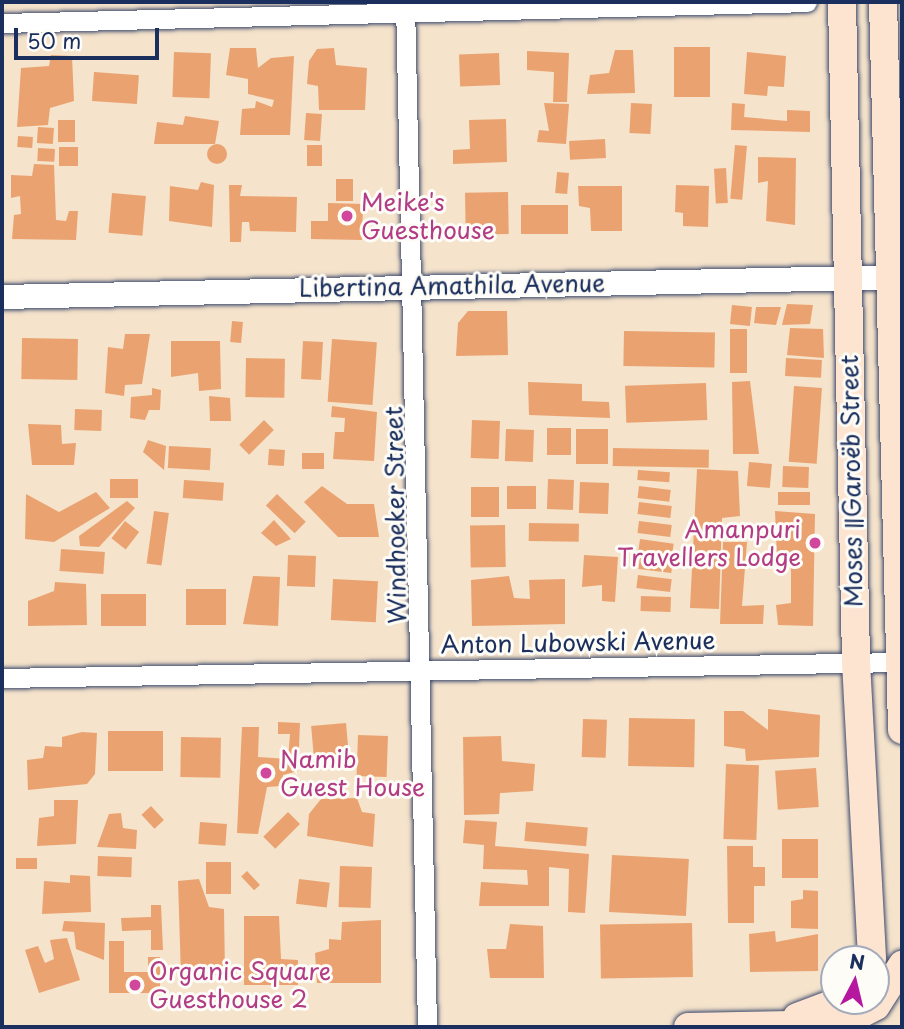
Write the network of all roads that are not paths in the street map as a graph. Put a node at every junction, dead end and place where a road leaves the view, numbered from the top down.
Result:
1 (807, 2) edge
2 (842, 2) edge
3 (883, 2) edge
4 (405, 7) edge
5 (2, 23) edge
6 (896, 278) edge
7 (846, 279) junction
8 (415, 284) junction
9 (2, 297) edge
10 (856, 662) junction
11 (901, 663) edge
12 (423, 668) junction
13 (2, 678) edge
14 (902, 730) edge
15 (871, 945) edge
16 (902, 965) edge
17 (820, 1007) edge
18 (760, 1025) junction
19 (427, 1027) edge
20 (688, 1027) edge

1 - 4 street
2 - 7 main road, Moses ǁGaroëb Street
3 - 6 main road, Moses ǁGaroëb Street
4 - 5 street
4 - 8 street, Windhoeker Street
6 - 7 street, Libertina Amathila Avenue
6 - 11 main road, Moses ǁGaroëb Street
7 - 8 street, Libertina Amathila Avenue
7 - 10 main road, Moses ǁGaroëb Street
8 - 9 street, Libertina Amathila Avenue
8 - 12 street, Windhoeker Street
10 - 11 street, Anton Lubowski Avenue
10 - 12 street, Anton Lubowski Avenue
10 - 15 main road, Moses ǁGaroëb Street
11 - 14 main road, Moses ǁGaroëb Street
12 - 13 street, Anton Lubowski Avenue
12 - 19 street, Windhoeker Street
16 - 18 main road
17 - 18 main road
18 - 20 main road

